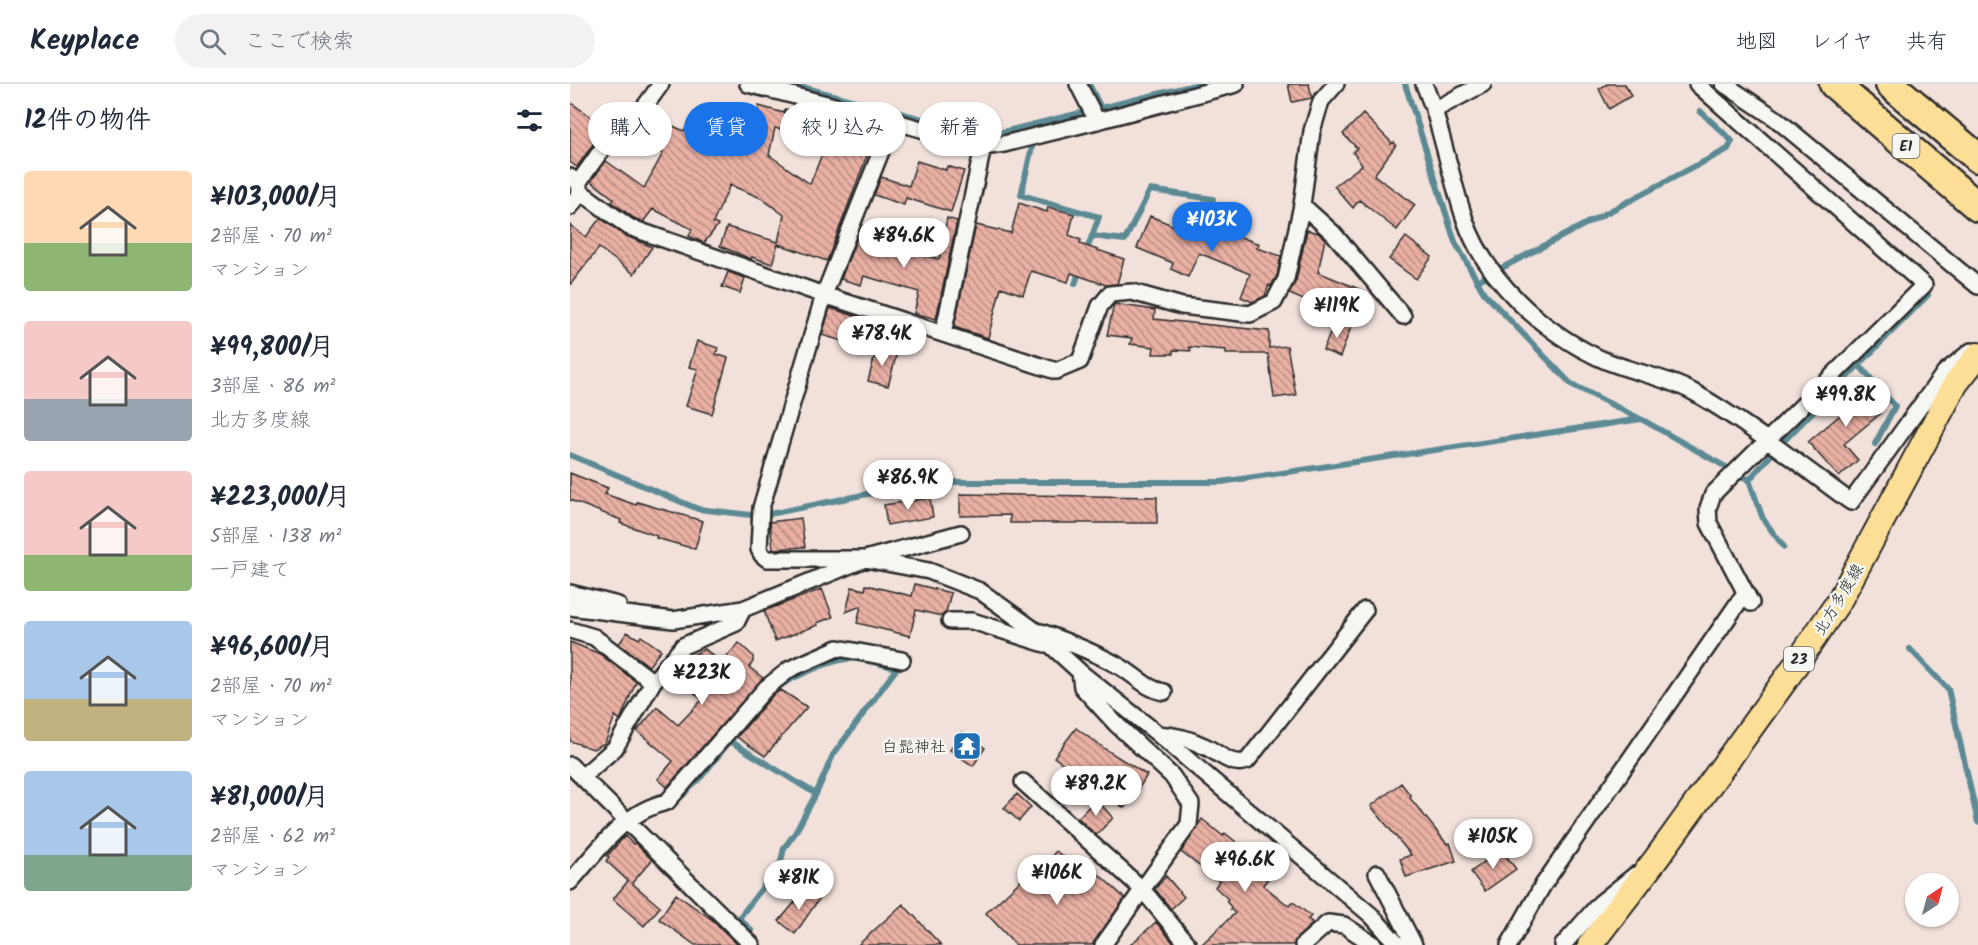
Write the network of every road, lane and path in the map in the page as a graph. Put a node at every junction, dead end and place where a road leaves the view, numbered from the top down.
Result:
1 (661, 84) edge
2 (748, 84) edge
3 (1078, 84) edge
4 (1236, 84) edge
5 (1336, 84) edge
6 (1424, 84) edge
7 (1483, 84) edge
8 (1697, 84) edge
9 (1724, 84) edge
10 (1834, 84) edge
11 (1890, 84) edge
12 (819, 102) edge
13 (1434, 110) junction
14 (1097, 121) junction
15 (1002, 144) edge
16 (879, 156) edge
17 (981, 156) edge
18 (1978, 158) edge
19 (576, 184) edge
20 (1302, 205) junction
21 (570, 207) edge
22 (1978, 207) edge
23 (1978, 286) edge
24 (824, 295) junction
25 (1403, 316) dead end
26 (943, 334) junction
27 (1978, 345) edge
28 (1978, 355) edge
29 (1767, 441) junction
30 (962, 533) dead end
31 (865, 559) junction
32 (570, 593) edge
33 (570, 607) edge
34 (743, 609) junction
35 (1365, 610) dead end
36 (673, 620) junction
37 (950, 621) dead end
38 (1033, 629) junction
39 (570, 630) edge
40 (1053, 647) junction
41 (902, 660) dead end
42 (1080, 672) junction
43 (653, 682) junction
44 (1164, 692) dead end
45 (1158, 734) junction
46 (570, 765) edge
47 (582, 777) junction
48 (1023, 782) dead end
49 (625, 821) junction
50 (1656, 859) junction
51 (1377, 873) dead end
52 (570, 882) edge
53 (1142, 889) junction
54 (752, 945) edge
55 (1103, 945) edge
56 (1188, 945) edge
57 (1303, 945) edge
58 (1374, 945) edge
59 (1398, 945) edge
60 (1414, 945) edge
61 (1509, 945) edge
62 (1563, 945) edge
63 (1590, 945) edge

1 - 19 street
2 - 12 street
3 - 14 street
4 - 14 street
5 - 20 street
6 - 13 street
7 - 13 street
8 - 29 street
9 - 23 street
10 - 22 highway, E1
11 - 18 highway, E1
13 - 29 street
14 - 15 street
16 - 24 street
17 - 26 street
19 - 21 street
19 - 24 street
20 - 25 street
20 - 26 street
24 - 26 street
24 - 31 street
27 - 29 street
28 - 50 main road, 北方多度線 / 23
29 - 61 street
30 - 31 street
31 - 34 street
31 - 38 street
32 - 36 street
33 - 36 street
34 - 36 street
34 - 43 street
35 - 45 street
37 - 40 street
38 - 40 street
38 - 44 street
39 - 43 street
40 - 42 street
41 - 49 street
42 - 45 street
42 - 53 street
43 - 47 street
45 - 59 street
46 - 47 street
47 - 49 street
48 - 53 street
49 - 52 street
49 - 54 street
50 - 62 street
50 - 63 main road, 北方多度線 / 23
51 - 60 street
53 - 55 street
53 - 56 street
57 - 58 street

